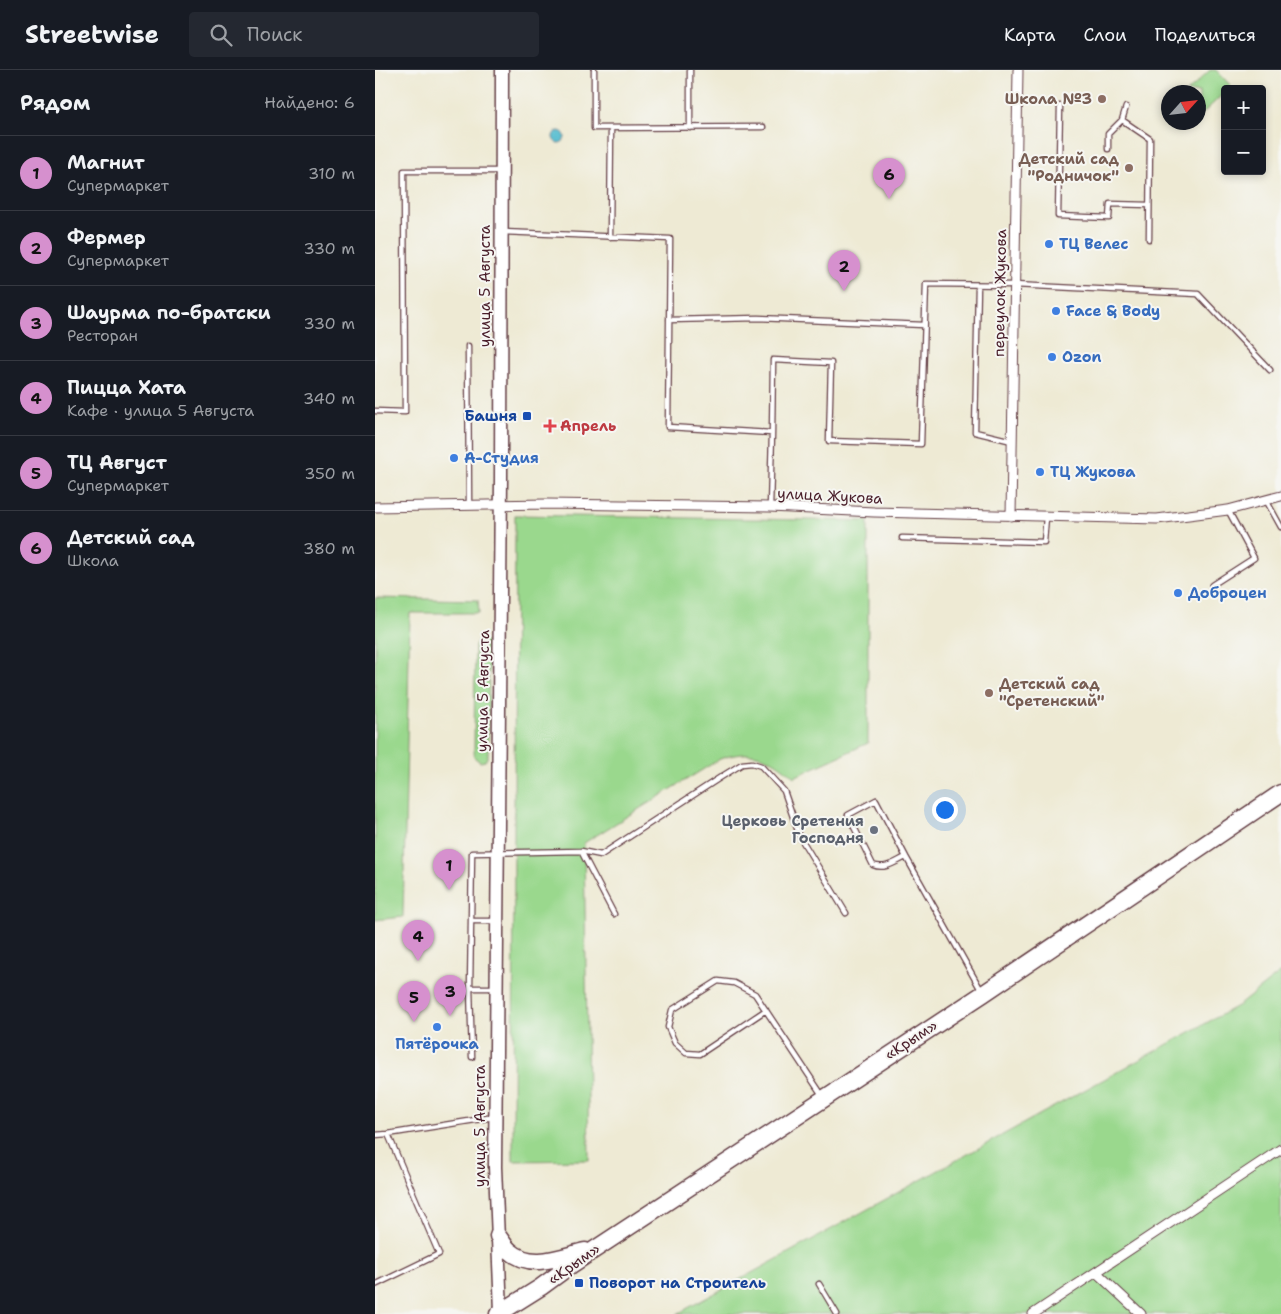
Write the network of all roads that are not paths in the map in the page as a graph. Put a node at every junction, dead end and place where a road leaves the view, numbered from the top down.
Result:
1 (502, 70) edge
2 (594, 70) edge
3 (690, 70) edge
4 (1018, 70) edge
5 (1060, 106) dead end
6 (1126, 107) dead end
7 (1122, 120) junction
8 (763, 126) dead end
9 (611, 128) junction
10 (690, 128) junction
11 (1108, 149) dead end
12 (502, 171) junction
13 (1149, 205) junction
14 (501, 232) junction
15 (610, 237) junction
16 (1149, 239) dead end
17 (978, 285) junction
18 (1014, 285) junction
19 (669, 320) junction
20 (924, 325) junction
21 (468, 346) dead end
22 (1270, 370) dead end
23 (375, 412) edge
24 (772, 433) junction
25 (1012, 441) junction
26 (1281, 496) edge
27 (1266, 500) junction
28 (469, 505) junction
29 (501, 505) junction
30 (375, 507) edge
31 (770, 507) junction
32 (1228, 510) junction
33 (1011, 516) junction
34 (1046, 517) junction
35 (1281, 527) edge
36 (902, 538) dead end
37 (1212, 585) dead end
38 (1281, 793) edge
39 (1281, 800) edge
40 (581, 851) junction
41 (497, 853) junction
42 (906, 857) junction
43 (846, 913) dead end
44 (614, 914) dead end
45 (471, 921) junction
46 (497, 921) junction
47 (470, 988) junction
48 (496, 988) junction
49 (983, 994) junction
50 (766, 1010) junction
51 (472, 1057) dead end
52 (824, 1098) junction
53 (495, 1116) junction
54 (388, 1134) junction
55 (375, 1135) edge
56 (1281, 1149) edge
57 (498, 1236) junction
58 (597, 1249) junction
59 (1096, 1272) junction
60 (819, 1284) dead end
61 (375, 1286) edge
62 (541, 1287) junction
63 (499, 1313) edge
64 (837, 1314) edge
65 (1033, 1314) edge
66 (1141, 1314) edge

1 - 12 street, улица 5 Августа
2 - 9 lane
3 - 10 lane
4 - 18 street, переулок Жукова
5 - 13 lane
6 - 7 lane
7 - 11 lane
7 - 13 lane
8 - 10 lane
9 - 10 lane
9 - 15 lane
12 - 14 street, улица 5 Августа
12 - 23 lane
13 - 16 lane
14 - 15 lane
14 - 29 street, улица 5 Августа
15 - 19 lane
17 - 18 lane
17 - 20 lane
17 - 25 lane
18 - 22 lane
18 - 25 street, переулок Жукова
19 - 20 lane
19 - 24 lane
20 - 24 lane
21 - 28 lane
24 - 31 lane
25 - 33 street, переулок Жукова
26 - 27 street, улица Жукова
27 - 32 street, улица Жукова
27 - 35 lane
28 - 29 street, улица Жукова
28 - 30 street, улица Жукова
29 - 31 street, улица Жукова
29 - 41 street, улица 5 Августа
31 - 33 street, улица Жукова
32 - 34 street, улица Жукова
32 - 37 lane
33 - 34 street, улица Жукова
34 - 36 lane
38 - 49 highway, «Крым»
39 - 62 highway, «Крым»
40 - 41 lane
40 - 43 lane
40 - 44 lane
41 - 45 lane
41 - 46 street, улица 5 Августа
42 - 42 lane
42 - 49 lane
45 - 46 lane
45 - 47 lane
46 - 48 street, улица 5 Августа
47 - 48 lane
47 - 51 lane
48 - 53 street, улица 5 Августа
49 - 52 highway, «Крым»
50 - 50 lane
50 - 52 lane
52 - 58 highway, «Крым»
53 - 54 lane
53 - 57 street, улица 5 Августа
54 - 55 lane
54 - 61 lane
56 - 59 street
57 - 58 highway
57 - 63 street, улица 5 Августа
58 - 62 highway, «Крым»
59 - 65 street
59 - 66 street
60 - 64 lane
62 - 63 highway, «Крым»

